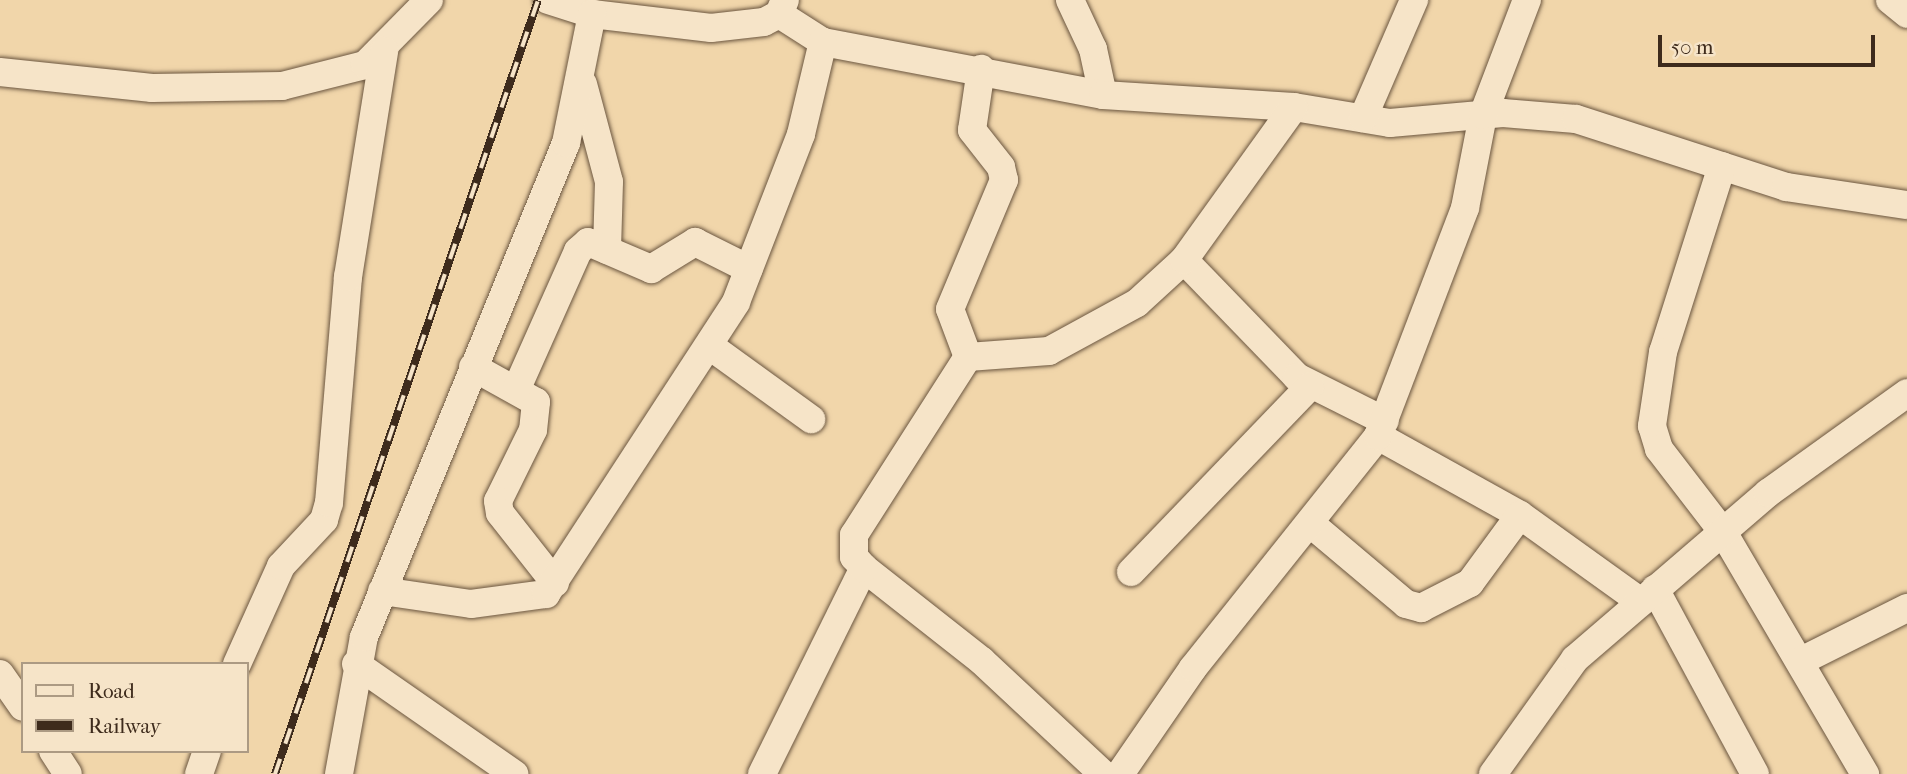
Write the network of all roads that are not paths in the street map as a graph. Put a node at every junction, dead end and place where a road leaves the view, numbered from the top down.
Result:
1 (429, 0) edge
2 (548, 0) edge
3 (1069, 0) edge
4 (1414, 0) edge
5 (1527, 0) edge
6 (1890, 0) edge
7 (782, 7) edge
8 (587, 13) junction
9 (1907, 14) edge
10 (823, 42) junction
11 (384, 51) junction
12 (981, 69) junction
13 (0, 72) edge
14 (582, 81) junction
15 (1103, 95) junction
16 (1294, 107) junction
17 (1483, 115) junction
18 (1363, 118) junction
19 (1722, 166) junction
20 (1907, 205) edge
21 (607, 250) junction
22 (1184, 260) junction
23 (749, 269) junction
24 (710, 346) junction
25 (968, 358) junction
26 (472, 367) junction
27 (1310, 386) junction
28 (517, 388) junction
29 (1905, 399) edge
30 (811, 419) dead end
31 (1382, 429) junction
32 (1520, 515) junction
33 (1311, 524) junction
34 (1723, 532) junction
35 (864, 568) junction
36 (1131, 572) dead end
37 (555, 583) junction
38 (382, 592) junction
39 (1648, 595) junction
40 (1907, 608) edge
41 (1801, 661) junction
42 (238, 662) edge
43 (356, 664) junction
44 (0, 674) edge
45 (21, 704) edge
46 (54, 753) edge
47 (206, 753) edge
48 (68, 774) edge
49 (199, 774) edge
50 (339, 774) edge
51 (514, 774) edge
52 (762, 774) edge
53 (1103, 774) edge
54 (1120, 774) edge
55 (1493, 774) edge
56 (1755, 774) edge
57 (1865, 774) edge

1 - 11 street
2 - 8 street
3 - 15 street
4 - 18 street
5 - 17 street
6 - 9 street
7 - 8 street
7 - 10 street
8 - 14 street
10 - 12 street
10 - 23 street
11 - 13 street
11 - 42 street
12 - 15 street
12 - 25 street
14 - 21 street
14 - 26 street
15 - 16 street
16 - 18 street
16 - 22 street
17 - 18 street
17 - 19 street
17 - 31 street
19 - 20 street
19 - 34 street
21 - 23 street
21 - 28 street
22 - 25 street
22 - 27 street
23 - 24 street
24 - 30 street
24 - 37 street
25 - 35 street
26 - 28 street
26 - 38 street
27 - 31 street
27 - 36 street
28 - 37 street
29 - 34 street
31 - 32 street
31 - 33 street
32 - 33 street
32 - 39 street
33 - 54 street
34 - 39 street
34 - 41 street
35 - 52 street
35 - 53 street
37 - 38 street
38 - 43 street
39 - 55 street
39 - 56 street
40 - 41 street
41 - 57 street
43 - 50 street
43 - 51 street
44 - 45 street
46 - 48 street
47 - 49 street

